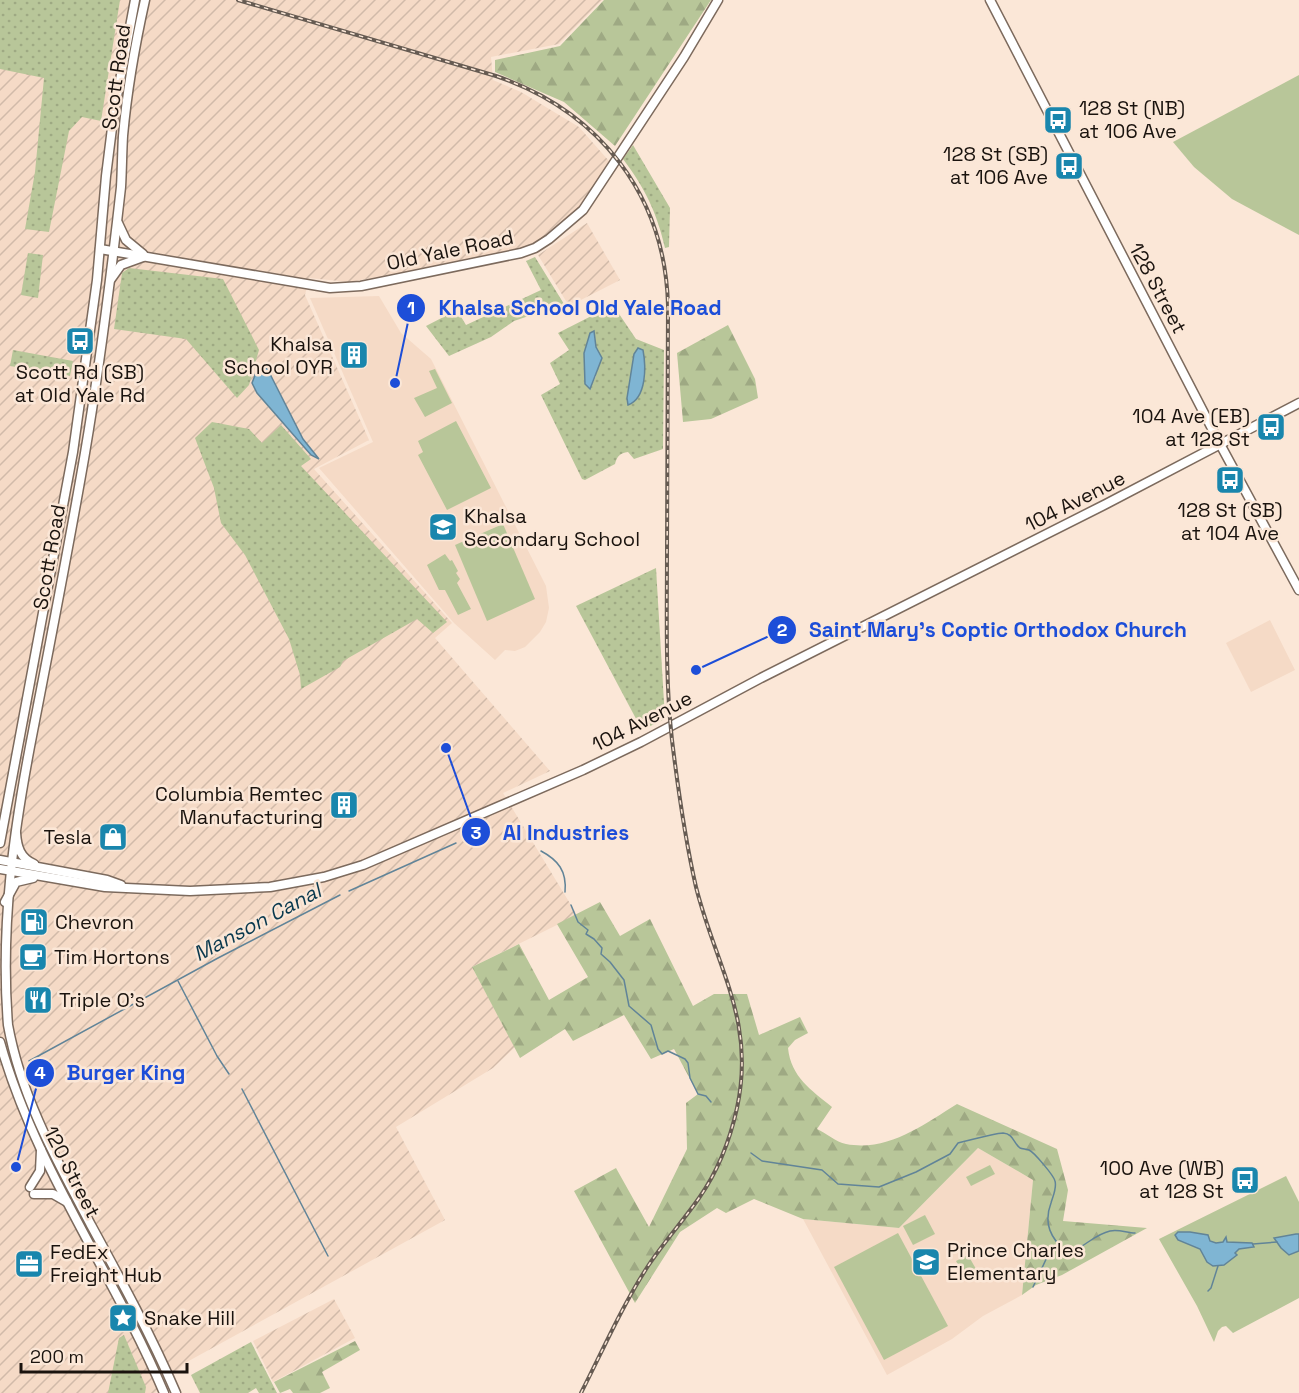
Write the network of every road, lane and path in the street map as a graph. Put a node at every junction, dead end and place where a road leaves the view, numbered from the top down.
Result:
1 (135, 0) edge
2 (145, 0) edge
3 (718, 0) edge
4 (990, 0) edge
5 (117, 217) junction
6 (100, 249) junction
7 (112, 251) junction
8 (146, 256) junction
9 (109, 283) junction
10 (1299, 403) edge
11 (1221, 444) junction
12 (1299, 590) edge
13 (4, 818) junction
14 (16, 823) junction
15 (0, 827) edge
16 (0, 843) edge
17 (3, 865) edge
18 (41, 872) junction
19 (2, 910) junction
20 (0, 1042) edge
21 (4, 1055) junction
22 (0, 1072) edge
23 (13, 1086) junction
24 (26, 1092) junction
25 (35, 1116) joint
26 (41, 1146) junction
27 (68, 1202) junction
28 (175, 1392) edge
29 (164, 1393) edge

1 - 6 main road, Scott Road
2 - 5 main road, Scott Road
3 - 8 main road, Old Yale Road
4 - 11 main road, 128 Street
5 - 7 main road, Scott Road
5 - 8 main road
6 - 7 main road, Old Yale Road
6 - 13 main road, Scott Road
7 - 8 main road, Old Yale Road
7 - 9 main road, Scott Road
8 - 9 main road
9 - 14 main road, Scott Road
10 - 11 main road, 104 Avenue
11 - 12 main road, 128 Street
11 - 18 main road, 104 Avenue
13 - 15 main road
13 - 16 main road, Scott Road
14 - 17 main road, Scott Road
14 - 18 main road
17 - 18 main road, 104 Avenue
17 - 19 main road, Scott Road
18 - 19 main road
19 - 24 main road, Scott Road
20 - 21 main road
21 - 23 main road
21 - 24 main road
22 - 23 main road
23 - 26 main road, 120 Street
24 - 25 main road, Scott Road
25 - 28 main road, 120 Street
26 - 27 main road, 120 Street
26 - 27 main road
27 - 29 main road, 120 Street

